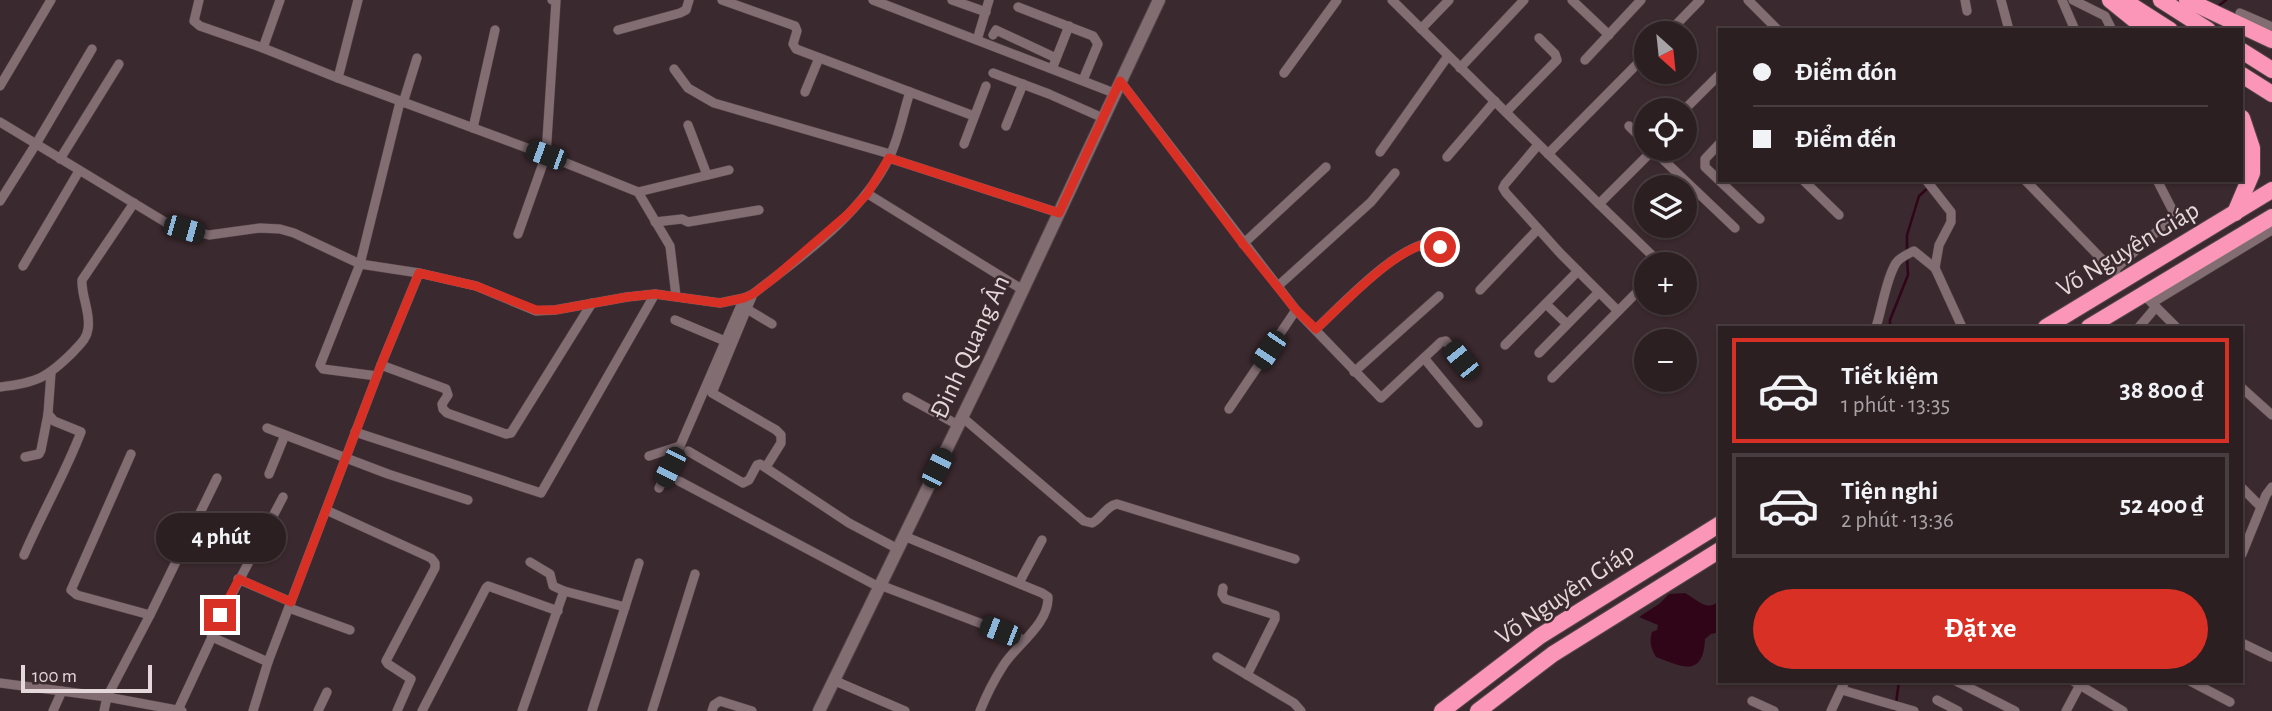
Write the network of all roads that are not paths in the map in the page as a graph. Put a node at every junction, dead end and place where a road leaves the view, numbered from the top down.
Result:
1 (51, 0) edge
2 (199, 0) edge
3 (280, 0) edge
4 (358, 0) edge
5 (555, 0) edge
6 (689, 0) edge
7 (723, 0) edge
8 (873, 0) edge
9 (952, 0) edge
10 (989, 0) edge
11 (1159, 0) edge
12 (1338, 0) edge
13 (1392, 0) edge
14 (1449, 0) edge
15 (1524, 0) edge
16 (1572, 0) edge
17 (1641, 0) edge
18 (1700, 0) edge
19 (1748, 0) edge
20 (1965, 0) edge
21 (2001, 0) edge
22 (2062, 0) edge
23 (2073, 0) edge
24 (2110, 0) edge
25 (2123, 0) edge
26 (2161, 0) edge
27 (2187, 0) edge
28 (1018, 7) dead end
29 (1968, 11) dead end
30 (986, 12) junction
31 (2234, 16) junction
32 (1680, 21) edge
33 (1069, 26) junction
34 (2272, 27) edge
35 (1772, 28) edge
36 (2008, 28) edge
37 (2074, 28) edge
38 (2111, 28) edge
39 (2145, 28) edge
40 (2167, 28) edge
41 (2205, 28) edge
42 (1421, 29) junction
43 (495, 30) dead end
44 (618, 30) dead end
45 (1609, 34) junction
46 (993, 35) dead end
47 (1539, 38) dead end
48 (976, 40) junction
49 (2272, 40) edge
50 (263, 48) junction
51 (92, 49) dead end
52 (2243, 52) edge
53 (1448, 56) junction
54 (417, 58) dead end
55 (819, 58) junction
56 (1056, 58) junction
57 (1585, 60) dead end
58 (118, 64) dead end
59 (1634, 67) edge
60 (1460, 68) junction
61 (674, 69) dead end
62 (1052, 70) junction
63 (2272, 70) edge
64 (993, 73) dead end
65 (1284, 74) dead end
66 (1718, 76) edge
67 (2243, 76) edge
68 (338, 78) junction
69 (1083, 80) junction
70 (1023, 84) junction
71 (0, 86) edge
72 (986, 86) dead end
73 (1117, 87) junction
74 (805, 92) dead end
75 (910, 92) junction
76 (2272, 94) edge
77 (1696, 98) edge
78 (1495, 101) junction
79 (401, 102) junction
80 (1506, 113) junction
81 (974, 116) junction
82 (1103, 118) junction
83 (2243, 121) edge
84 (0, 122) edge
85 (688, 125) dead end
86 (1006, 126) dead end
87 (1629, 127) dead end
88 (473, 128) junction
89 (1634, 132) edge
90 (36, 144) junction
91 (964, 144) dead end
92 (1538, 145) junction
93 (1718, 145) edge
94 (1380, 152) dead end
95 (1548, 154) junction
96 (546, 155) junction
97 (889, 156) junction
98 (1447, 157) dead end
99 (60, 159) junction
100 (1637, 161) edge
101 (1665, 161) edge
102 (1326, 167) dead end
103 (729, 170) dead end
104 (79, 171) junction
105 (1395, 173) dead end
106 (707, 175) junction
107 (1718, 179) edge
108 (1721, 182) edge
109 (1805, 182) edge
110 (1927, 182) edge
111 (2027, 182) edge
112 (2158, 182) edge
113 (2272, 190) edge
114 (638, 192) junction
115 (867, 194) junction
116 (0, 201) edge
117 (134, 203) junction
118 (1599, 204) junction
119 (759, 210) dead end
120 (1059, 213) junction
121 (2235, 213) junction
122 (1839, 215) dead end
123 (2272, 217) edge
124 (1760, 219) dead end
125 (655, 222) junction
126 (1735, 228) dead end
127 (1538, 229) junction
128 (2272, 230) edge
129 (518, 234) dead end
130 (1243, 244) junction
131 (1649, 252) edge
132 (1433, 255) dead end
133 (360, 264) junction
134 (23, 266) dead end
135 (1935, 268) junction
136 (1578, 271) junction
137 (419, 273) junction
138 (2118, 276) junction
139 (1278, 286) junction
140 (1023, 290) junction
141 (1480, 290) dead end
142 (1599, 292) junction
143 (655, 294) junction
144 (1634, 295) edge
145 (676, 296) junction
146 (748, 296) junction
147 (1439, 296) dead end
148 (2150, 301) junction
149 (592, 303) junction
150 (1546, 304) junction
151 (747, 309) junction
152 (1296, 310) junction
153 (1619, 311) junction
154 (675, 320) dead end
155 (772, 324) dead end
156 (1567, 324) junction
157 (1876, 326) edge
158 (1962, 326) edge
159 (2047, 326) edge
160 (2091, 326) edge
161 (2139, 326) edge
162 (2175, 326) edge
163 (1316, 329) junction
164 (725, 341) junction
165 (1505, 345) dead end
166 (1539, 352) dead end
167 (1424, 358) junction
168 (1461, 360) dead end
169 (381, 365) junction
170 (1354, 372) junction
171 (51, 373) junction
172 (377, 376) junction
173 (1552, 378) dead end
174 (0, 387) edge
175 (2243, 389) edge
176 (907, 397) dead end
177 (1229, 410) dead end
178 (48, 414) junction
179 (2272, 415) edge
180 (960, 421) junction
181 (1478, 423) dead end
182 (267, 428) dead end
183 (355, 432) junction
184 (285, 435) junction
185 (684, 448) junction
186 (131, 454) dead end
187 (649, 456) dead end
188 (25, 457) dead end
189 (346, 458) junction
190 (766, 467) junction
191 (269, 474) dead end
192 (218, 478) dead end
193 (680, 481) dead end
194 (2272, 487) edge
195 (659, 488) dead end
196 (2243, 489) edge
197 (283, 498) dead end
198 (468, 500) dead end
199 (2261, 507) junction
200 (326, 510) junction
201 (1718, 525) edge
202 (904, 536) junction
203 (1042, 540) dead end
204 (898, 549) junction
205 (2243, 550) edge
206 (1718, 551) edge
207 (24, 555) dead end
208 (1295, 559) dead end
209 (530, 562) dead end
210 (639, 563) dead end
211 (695, 573) dead end
212 (239, 579) junction
213 (1019, 583) junction
214 (880, 586) junction
215 (1223, 588) dead end
216 (564, 591) junction
217 (290, 605) junction
218 (625, 607) junction
219 (558, 611) junction
220 (150, 615) junction
221 (350, 630) dead end
222 (212, 637) junction
223 (1024, 640) junction
224 (2243, 643) edge
225 (1217, 657) dead end
226 (2271, 657) edge
227 (268, 662) junction
228 (1247, 675) junction
229 (833, 680) junction
230 (0, 683) edge
231 (1960, 683) edge
232 (2079, 683) edge
233 (2081, 683) edge
234 (2194, 683) edge
235 (1843, 685) edge
236 (62, 691) junction
237 (327, 692) dead end
238 (107, 697) junction
239 (1937, 700) dead end
240 (1752, 701) dead end
241 (2230, 702) dead end
242 (1910, 709) edge
243 (181, 710) edge
244 (53, 711) edge
245 (104, 711) edge
246 (253, 711) edge
247 (318, 711) edge
248 (397, 711) edge
249 (422, 711) edge
250 (522, 711) edge
251 (592, 711) edge
252 (652, 711) edge
253 (712, 711) edge
254 (752, 711) edge
255 (818, 711) edge
256 (905, 711) edge
257 (980, 711) edge
258 (1301, 711) edge
259 (1442, 711) edge
260 (1478, 711) edge
261 (1774, 711) edge
262 (1831, 711) edge
263 (1958, 711) edge
264 (2015, 711) edge
265 (2066, 711) edge
266 (2123, 711) edge

1 - 71 street
2 - 50 street
3 - 50 street
4 - 68 street
5 - 96 street
6 - 44 street
7 - 55 street
8 - 48 street
9 - 30 street
10 - 30 street
11 - 73 street, Đinh Quang Ân
12 - 65 street
13 - 42 street
14 - 42 street
15 - 60 street
16 - 45 street
17 - 45 street
18 - 32 street
19 - 35 street
20 - 29 street
21 - 36 street
22 - 37 street
23 - 38 street
24 - 39 highway
25 - 40 highway
26 - 41 highway
27 - 31 highway
28 - 33 street
30 - 48 street
31 - 34 street
31 - 49 highway
33 - 56 street
33 - 69 street
42 - 53 street
43 - 88 street
45 - 57 street
46 - 56 street
47 - 80 street
48 - 62 street
50 - 68 street
51 - 90 street
52 - 63 highway
53 - 60 street
53 - 94 street
54 - 79 street
55 - 74 street
55 - 75 street
56 - 62 street
58 - 99 street
59 - 95 street
60 - 78 street
61 - 97 street
62 - 69 street
64 - 70 street
66 - 77 street
67 - 76 highway
68 - 79 street
69 - 73 street
70 - 82 street
70 - 86 street
72 - 81 street
73 - 82 street, Đinh Quang Ân
73 - 130 street
75 - 81 street
75 - 97 street
78 - 80 street
78 - 98 street
79 - 88 street
79 - 133 street
80 - 92 street
81 - 91 street
82 - 120 street, Đinh Quang Ân
83 - 121 highway
84 - 90 street
85 - 106 street
87 - 89 street
88 - 96 street
90 - 99 street
90 - 116 street
92 - 95 street
92 - 127 street
93 - 107 street
95 - 118 street
96 - 114 street
96 - 129 street
97 - 115 street
97 - 120 street
99 - 104 street
100 - 118 street
101 - 126 street
102 - 130 street
103 - 106 street
104 - 117 street
104 - 134 street
105 - 139 street
106 - 114 street
108 - 124 street
109 - 122 street
110 - 135 street
111 - 138 street
112 - 138 street
113 - 121 highway, Võ Nguyên Giáp
114 - 125 street
115 - 140 street
115 - 146 street
117 - 133 street
117 - 171 street
118 - 131 street
119 - 125 street
120 - 140 street, Đinh Quang Ân
121 - 138 highway, Võ Nguyên Giáp
123 - 148 highway, Võ Nguyên Giáp
125 - 145 street
127 - 136 street
127 - 141 street
128 - 148 street
130 - 139 street
132 - 163 street
133 - 137 street
133 - 172 street
135 - 157 street
135 - 158 street
136 - 142 street
136 - 150 street
137 - 149 street
137 - 169 street
138 - 159 highway, Võ Nguyên Giáp
139 - 152 street
140 - 180 street, Đinh Quang Ân
142 - 153 street
142 - 156 street
143 - 145 street
143 - 149 street
143 - 183 street
144 - 153 street
145 - 146 street
146 - 151 street
146 - 164 street
147 - 170 street
148 - 160 highway, Võ Nguyên Giáp
148 - 161 street
148 - 162 street
149 - 169 street
150 - 156 street
150 - 165 street
151 - 155 street
151 - 190 street
152 - 163 street
152 - 177 street
153 - 173 street
154 - 164 street
156 - 166 street
163 - 170 street
164 - 185 street
167 - 168 street
167 - 170 street
167 - 181 street
169 - 172 street
171 - 174 street
171 - 178 street
172 - 183 street
175 - 179 street
176 - 180 street
178 - 188 street
178 - 207 street
180 - 202 street, Đinh Quang Ân
180 - 208 street
182 - 184 street
183 - 189 street
184 - 189 street
184 - 191 street
185 - 187 street
185 - 190 street
185 - 195 street
186 - 220 street
189 - 198 street
189 - 200 street
190 - 204 street
192 - 220 street
193 - 214 street
194 - 199 street
196 - 199 street
197 - 212 street
199 - 205 street
200 - 217 street
200 - 248 street
201 - 259 highway, Võ Nguyên Giáp
202 - 204 street, Đinh Quang Ân
202 - 213 street
203 - 213 street
204 - 214 street, Đinh Quang Ân
206 - 260 highway, Võ Nguyên Giáp
209 - 216 street
210 - 218 street
211 - 252 street
212 - 217 street
212 - 222 street
213 - 223 street
214 - 223 street
214 - 229 street, Đinh Quang Ân
215 - 228 street
216 - 218 street
216 - 219 street
217 - 221 street
217 - 227 street
218 - 251 street
219 - 249 street
219 - 250 street
220 - 238 street
222 - 227 street
222 - 243 street
223 - 257 street
224 - 226 street
225 - 228 street
227 - 246 street
228 - 258 street
229 - 255 street, Đinh Quang Ân
229 - 256 street
230 - 236 street
231 - 264 street
232 - 265 street
233 - 266 street
234 - 241 street
235 - 242 street
235 - 262 street
236 - 238 street
236 - 244 street
237 - 247 street
238 - 243 street
238 - 245 street
239 - 263 street
240 - 261 street
253 - 254 street

